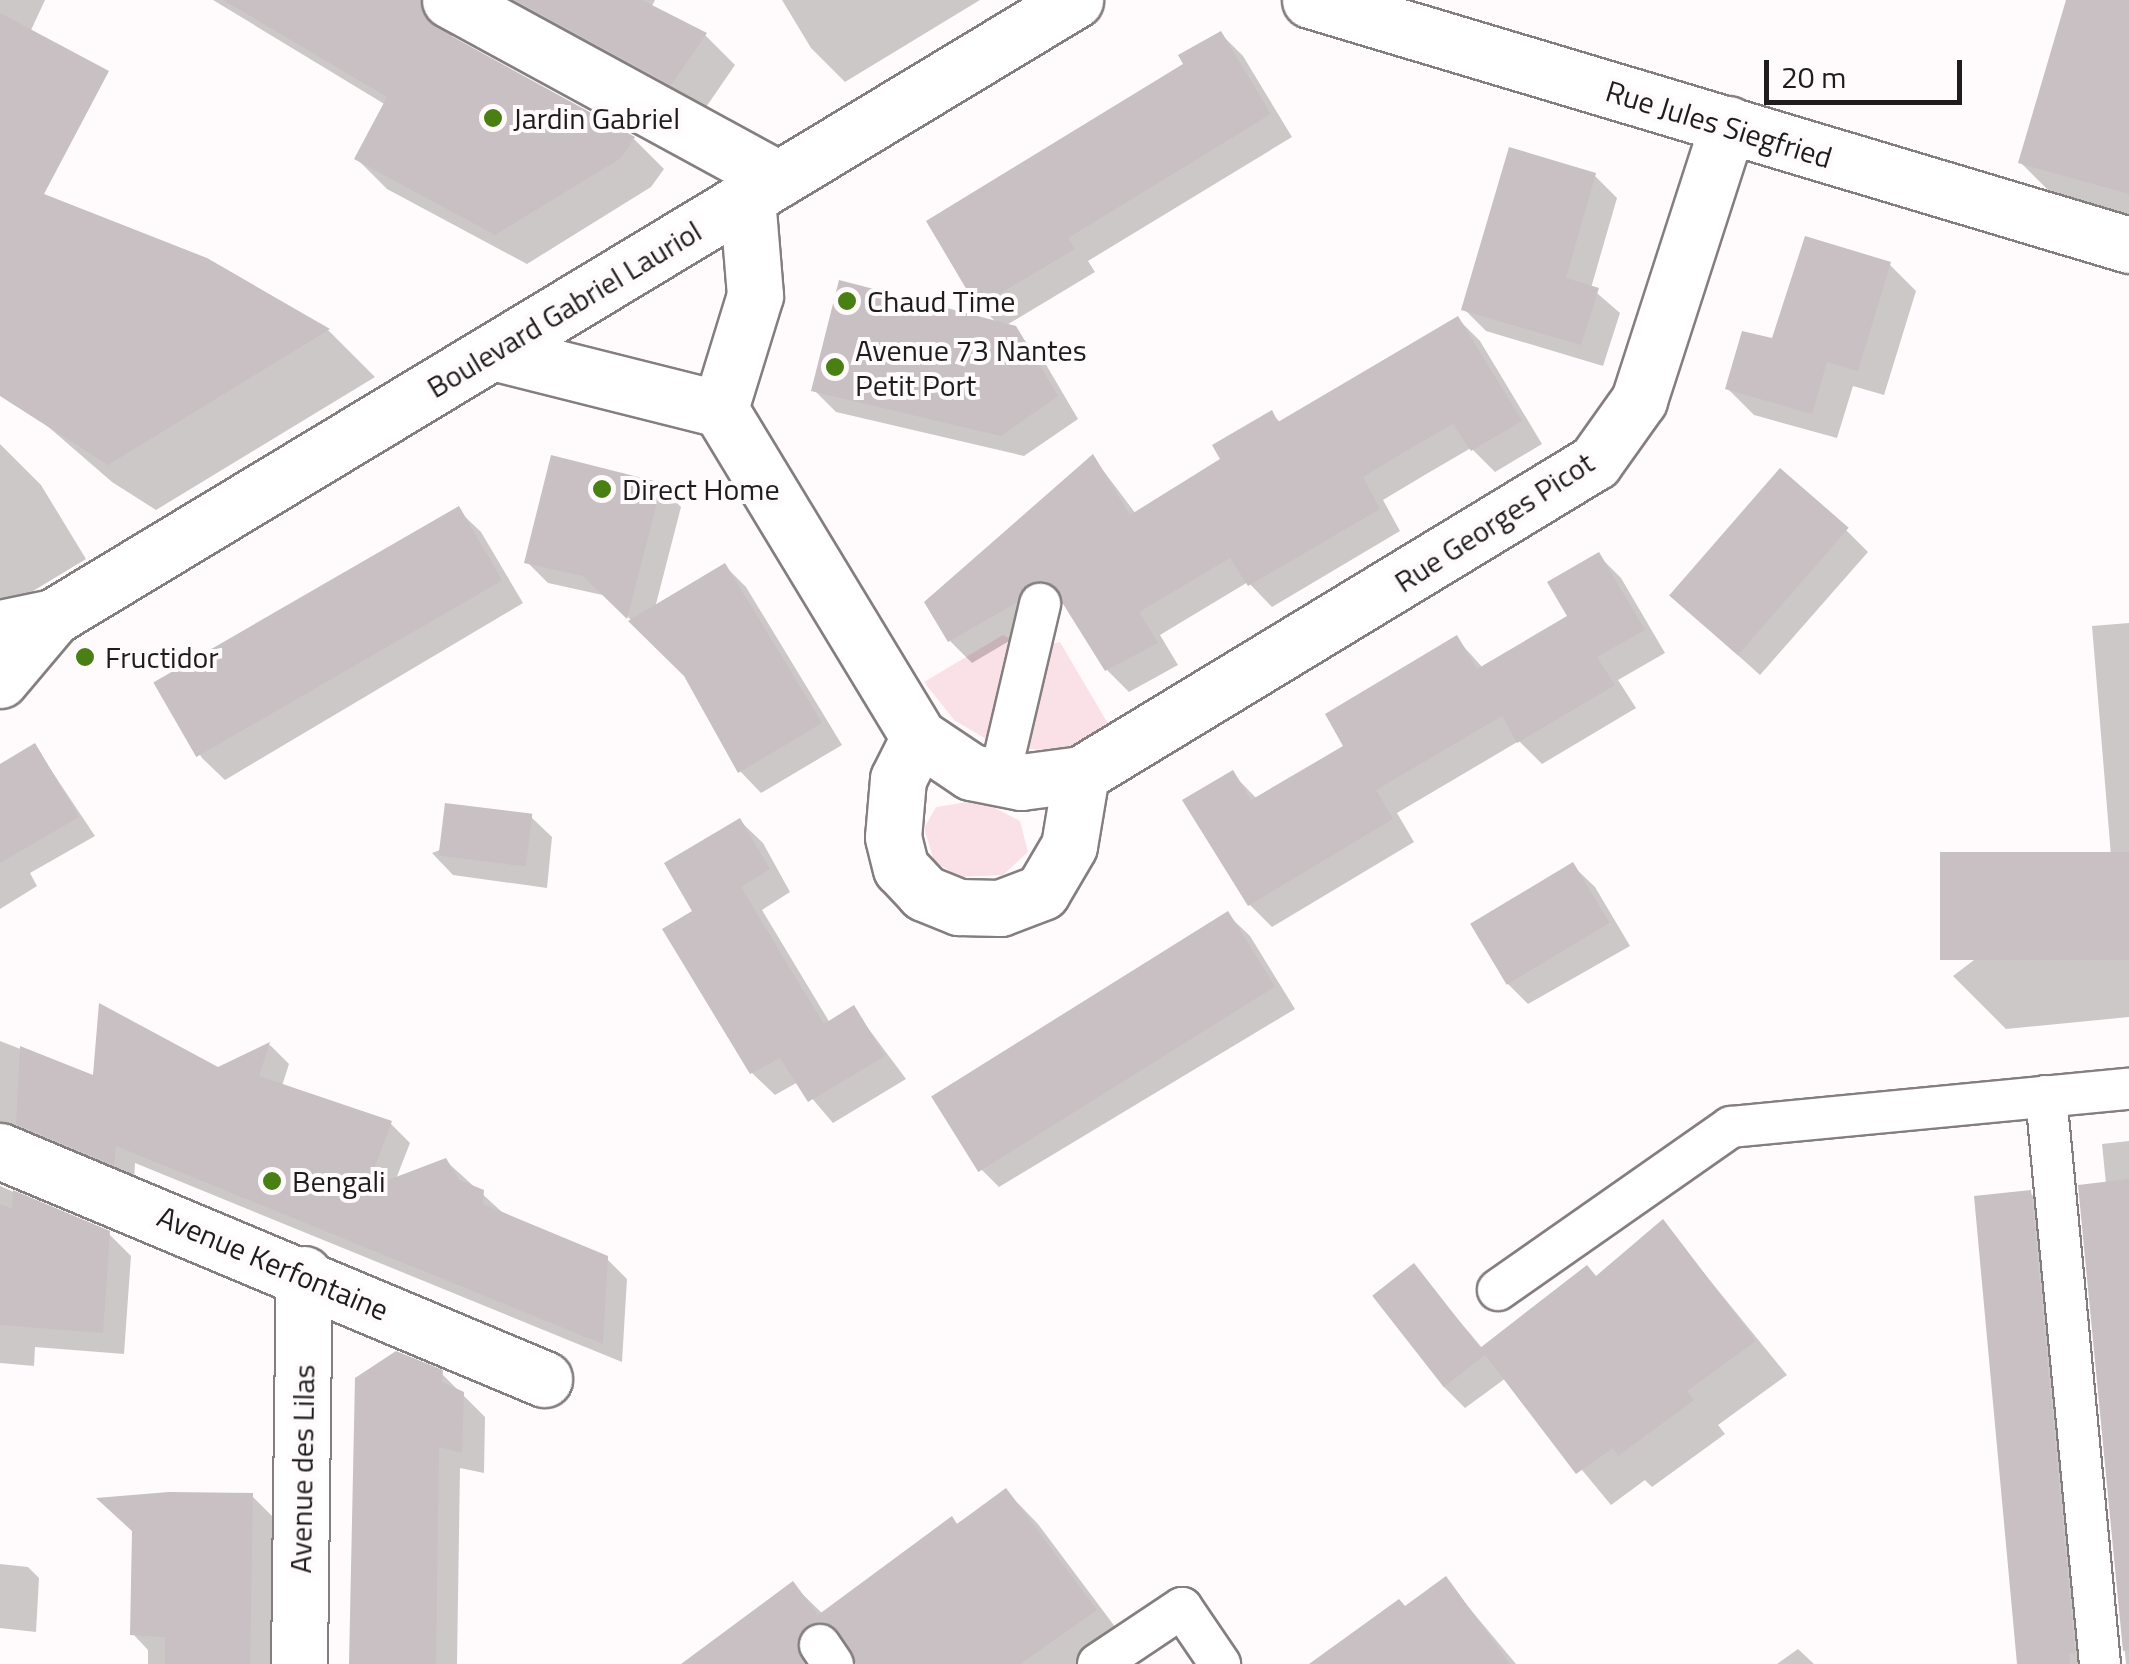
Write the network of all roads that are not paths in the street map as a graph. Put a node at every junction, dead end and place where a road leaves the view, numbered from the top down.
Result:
1 (450, 0) edge
2 (1075, 0) edge
3 (1310, 0) edge
4 (1728, 124) junction
5 (762, 188) junction
6 (2129, 245) edge
7 (493, 352) junction
8 (720, 409) junction
9 (1040, 604) dead end
10 (53, 617) junction
11 (0, 628) edge
12 (0, 680) edge
13 (919, 737) junction
14 (1082, 774) junction
15 (1000, 778) junction
16 (2129, 1089) edge
17 (2046, 1096) junction
18 (0, 1151) edge
19 (304, 1274) junction
20 (1498, 1290) dead end
21 (544, 1379) dead end
22 (300, 1664) edge
23 (1098, 1664) edge
24 (1220, 1664) edge
25 (2100, 1664) edge

1 - 5 street
2 - 5 street, Boulevard Gabriel Lauriol
3 - 4 street, Rue Jules Siegfried
4 - 6 street, Rue Jules Siegfried
4 - 14 street, Rue Georges Picot
5 - 7 street, Boulevard Gabriel Lauriol
5 - 8 street
7 - 8 street
7 - 10 street, Boulevard Gabriel Lauriol
8 - 13 street
9 - 15 lane
10 - 11 street, Boulevard Gabriel Lauriol
10 - 12 street, Boulevard Gabriel Lauriol
13 - 14 street
13 - 15 street
14 - 15 street
16 - 17 lane
17 - 20 lane
17 - 25 lane
18 - 19 street, Avenue Kerfontaine
19 - 21 street, Avenue Kerfontaine
19 - 22 street, Avenue des Lilas
23 - 24 lane

